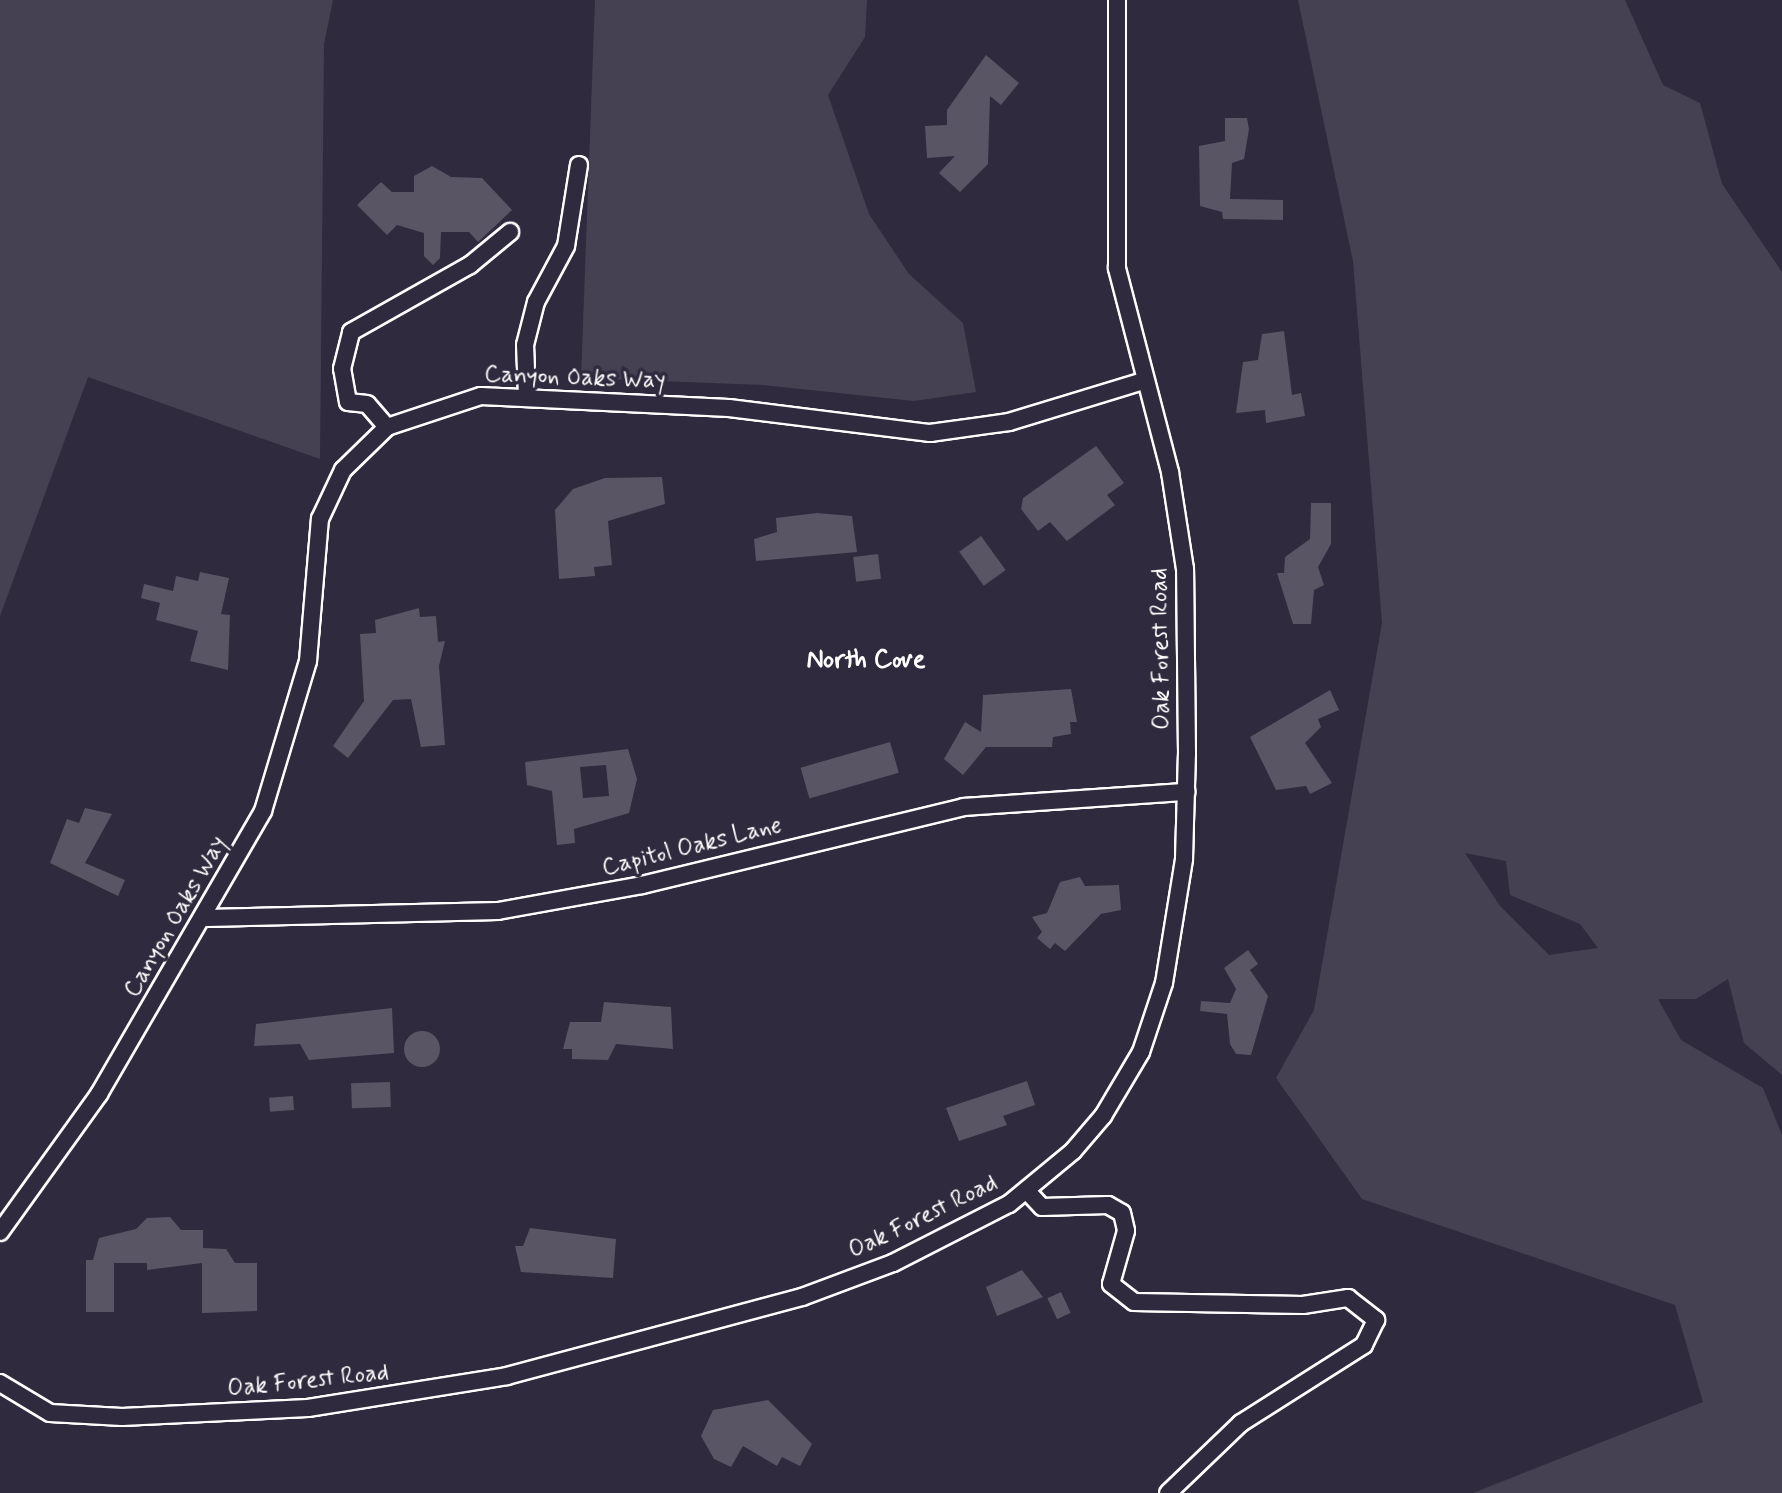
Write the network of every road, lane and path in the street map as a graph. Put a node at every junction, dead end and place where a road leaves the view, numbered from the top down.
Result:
1 (1117, 0) edge
2 (579, 165) dead end
3 (510, 232) dead end
4 (1143, 381) junction
5 (527, 396) junction
6 (387, 427) junction
7 (1186, 792) junction
8 (207, 918) junction
9 (1027, 1191) junction
10 (0, 1232) edge
11 (0, 1383) edge
12 (1168, 1493) edge

1 - 4 street, Oak Forest Road
2 - 5 street
3 - 6 street
4 - 5 street, Canyon Oaks Way
4 - 7 street, Oak Forest Road
5 - 6 street, Canyon Oaks Way
6 - 8 street, Canyon Oaks Way
7 - 8 street, Capitol Oaks Lane
7 - 9 street, Oak Forest Road
8 - 10 street, Canyon Oaks Way
9 - 11 street, Oak Forest Road
9 - 12 street

